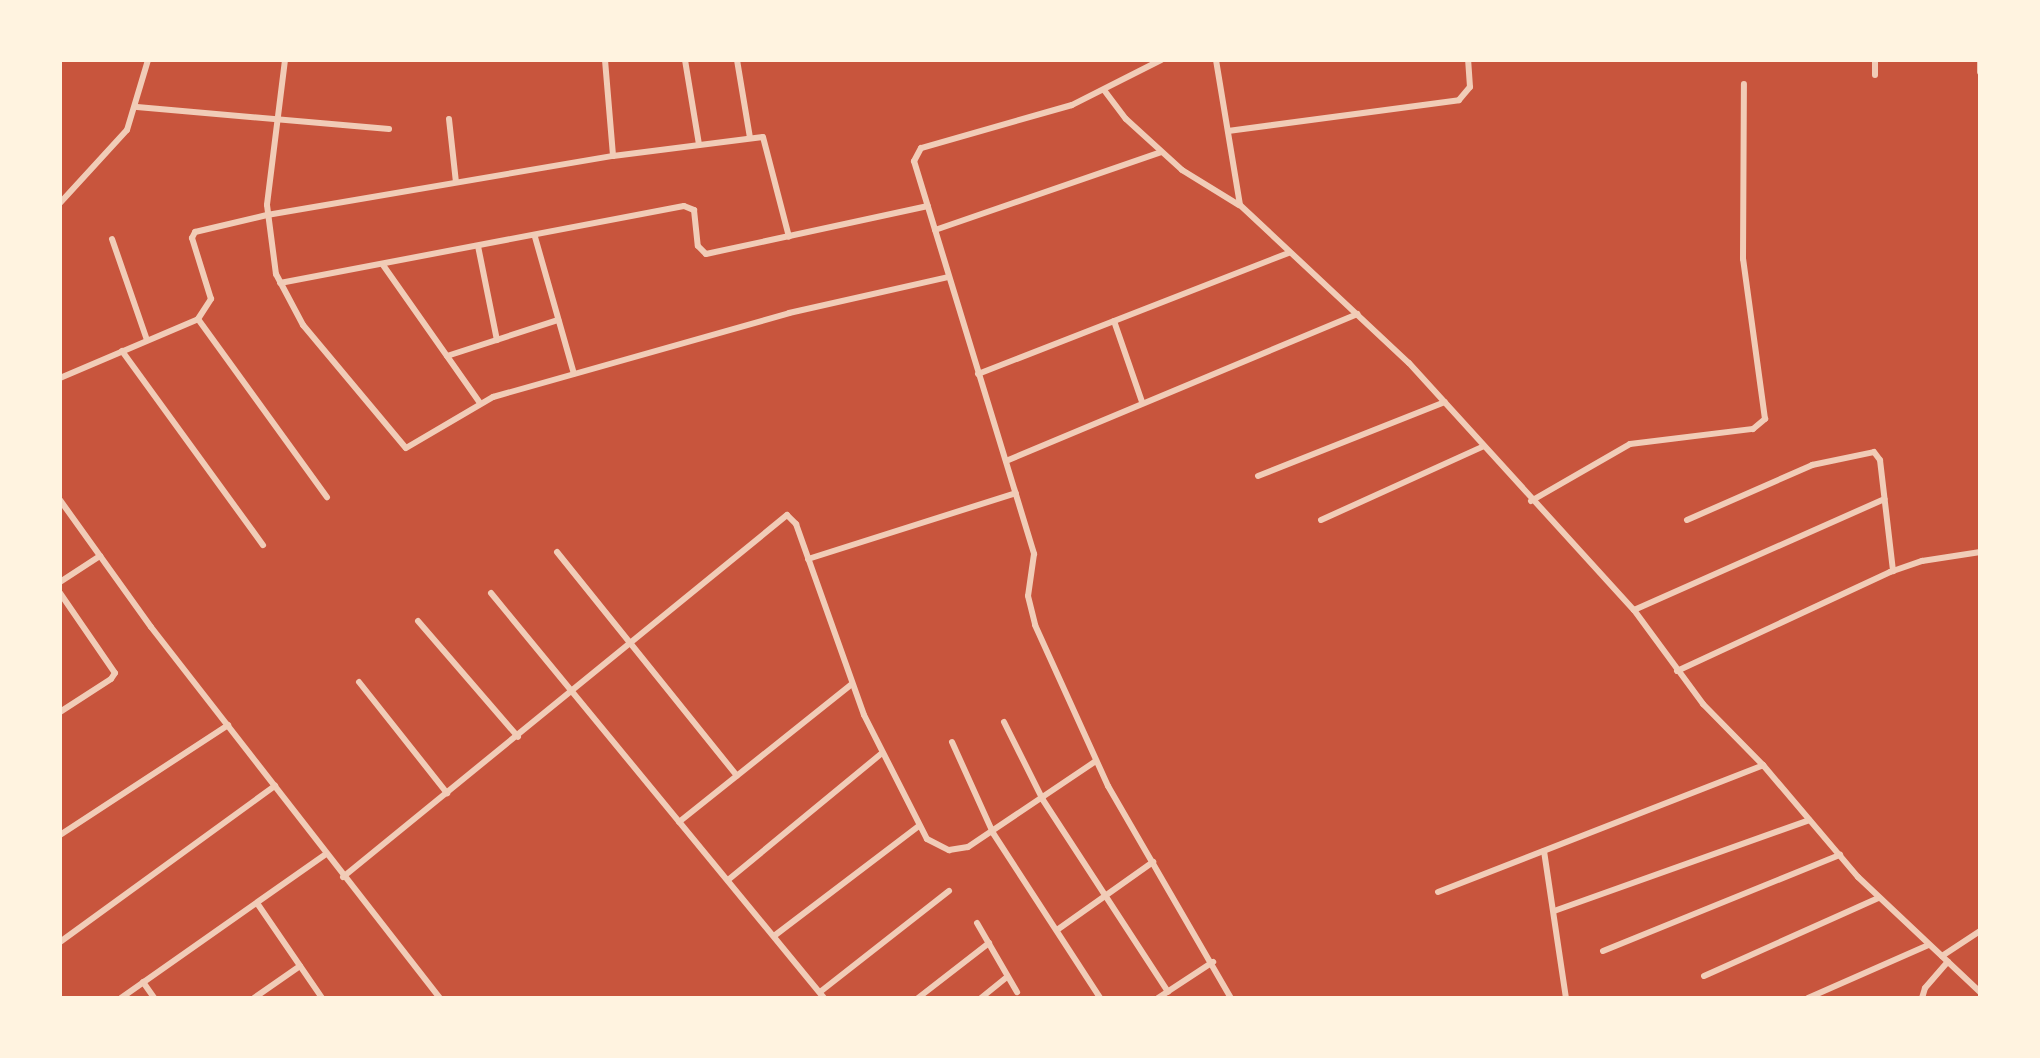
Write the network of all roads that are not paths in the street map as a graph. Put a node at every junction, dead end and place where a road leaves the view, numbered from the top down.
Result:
1 (148, 60) edge
2 (284, 60) edge
3 (604, 60) edge
4 (685, 60) edge
5 (737, 60) edge
6 (1161, 60) edge
7 (1216, 60) edge
8 (1468, 60) edge
9 (1875, 60) edge
10 (1980, 60) edge
11 (1980, 72) edge
12 (1875, 75) dead end
13 (1744, 84) dead end
14 (1104, 90) junction
15 (137, 107) junction
16 (449, 119) dead end
17 (276, 121) junction
18 (390, 129) dead end
19 (1228, 131) junction
20 (750, 138) junction
21 (699, 145) junction
22 (1161, 152) junction
23 (613, 156) junction
24 (456, 182) junction
25 (60, 203) edge
26 (1240, 205) junction
27 (928, 206) junction
28 (267, 215) junction
29 (935, 230) junction
30 (535, 236) junction
31 (790, 237) junction
32 (112, 239) dead end
33 (478, 246) junction
34 (1290, 252) junction
35 (383, 265) junction
36 (949, 277) junction
37 (280, 283) junction
38 (1358, 314) junction
39 (198, 318) junction
40 (558, 320) junction
41 (1114, 321) junction
42 (147, 340) junction
43 (496, 340) junction
44 (122, 351) junction
45 (447, 356) junction
46 (574, 374) junction
47 (978, 374) junction
48 (60, 378) edge
49 (480, 402) junction
50 (1142, 402) junction
51 (1445, 402) junction
52 (1482, 447) junction
53 (1006, 461) junction
54 (1258, 476) dead end
55 (1016, 493) junction
56 (327, 497) dead end
57 (1885, 499) junction
58 (60, 500) edge
59 (1531, 500) junction
60 (1322, 520) dead end
61 (1687, 520) dead end
62 (263, 545) dead end
63 (558, 552) dead end
64 (1980, 552) edge
65 (100, 556) junction
66 (808, 559) junction
67 (1893, 571) junction
68 (60, 582) edge
69 (490, 592) dead end
70 (60, 593) edge
71 (1634, 610) junction
72 (418, 620) dead end
73 (631, 642) junction
74 (1677, 671) junction
75 (359, 682) dead end
76 (852, 684) junction
77 (572, 694) junction
78 (60, 712) edge
79 (1004, 722) dead end
80 (228, 725) junction
81 (518, 737) junction
82 (952, 742) dead end
83 (882, 753) junction
84 (1096, 761) junction
85 (1763, 765) junction
86 (737, 776) junction
87 (275, 786) junction
88 (448, 793) junction
89 (1043, 800) junction
90 (1808, 820) junction
91 (680, 822) junction
92 (919, 826) junction
93 (994, 832) junction
94 (60, 835) edge
95 (1544, 851) junction
96 (326, 854) junction
97 (1840, 855) junction
98 (1153, 862) junction
99 (343, 877) junction
100 (728, 880) junction
101 (949, 891) dead end
102 (1438, 892) dead end
103 (1105, 896) junction
104 (1878, 898) junction
105 (257, 903) junction
106 (1554, 911) junction
107 (977, 923) dead end
108 (1057, 930) junction
109 (1980, 931) edge
110 (774, 936) junction
111 (60, 942) edge
112 (988, 943) junction
113 (1928, 945) junction
114 (1603, 951) dead end
115 (1945, 960) junction
116 (1213, 962) junction
117 (300, 966) junction
118 (1008, 976) junction
119 (1704, 976) dead end
120 (143, 982) junction
121 (1017, 992) dead end
122 (1168, 992) junction
123 (1980, 992) edge
124 (822, 995) edge
125 (121, 998) edge
126 (154, 998) edge
127 (254, 998) edge
128 (322, 998) edge
129 (440, 998) edge
130 (918, 998) edge
131 (981, 998) edge
132 (1100, 998) edge
133 (1158, 998) edge
134 (1231, 998) edge
135 (1566, 998) edge
136 (1808, 998) edge
137 (1922, 998) edge

1 - 15 street
2 - 17 street
3 - 23 street
4 - 21 street
5 - 20 street
6 - 14 street
7 - 19 street
8 - 19 street
9 - 12 street
10 - 11 street
13 - 59 street
14 - 22 street
14 - 27 street
15 - 17 street
15 - 25 street
16 - 24 street
17 - 18 street
17 - 28 street
19 - 26 street
20 - 21 street
20 - 31 street
21 - 23 street
22 - 26 street
22 - 29 street
23 - 24 street
24 - 28 street
26 - 34 street
27 - 29 street
27 - 31 street
28 - 37 street
28 - 39 street
29 - 36 street
30 - 31 street
30 - 33 street
30 - 40 street
32 - 42 street
33 - 35 street
33 - 43 street
34 - 38 street
34 - 41 street
35 - 37 street
35 - 45 street
36 - 46 street
36 - 47 street
37 - 49 street
38 - 50 street
38 - 51 street
39 - 42 street
39 - 56 street
40 - 43 street
40 - 46 street
41 - 47 street
41 - 50 street
42 - 44 street
43 - 45 street
44 - 48 street
44 - 62 street
45 - 49 street
46 - 49 street
47 - 53 street
50 - 53 street
51 - 52 street
51 - 54 street
52 - 59 street
52 - 60 street
53 - 55 street
55 - 66 street
55 - 84 street
57 - 61 street
57 - 67 street
57 - 71 street
58 - 65 street
59 - 71 street
63 - 73 street
64 - 67 street
65 - 68 street
65 - 80 street
66 - 73 street
66 - 76 street
67 - 74 street
69 - 77 street
70 - 78 street
71 - 74 street
72 - 81 street
73 - 77 street
73 - 86 street
74 - 85 street
75 - 88 street
76 - 83 street
76 - 86 street
77 - 81 street
77 - 91 street
79 - 89 street
80 - 87 street
80 - 94 street
81 - 88 street
82 - 93 street
83 - 92 street
83 - 100 street
84 - 89 street
84 - 98 street
85 - 90 street
85 - 95 street
86 - 91 street
87 - 96 street
87 - 111 street
88 - 99 street
89 - 93 street
89 - 103 street
90 - 97 street
90 - 106 street
91 - 100 street
92 - 93 street
92 - 110 street
93 - 108 street
95 - 102 street
95 - 106 street
96 - 99 street
96 - 105 street
97 - 104 street
97 - 114 street
98 - 103 street
98 - 116 street
99 - 129 street
100 - 110 street
101 - 124 street
103 - 108 street
103 - 122 street
104 - 113 street
104 - 119 street
105 - 117 street
105 - 120 street
106 - 135 street
107 - 112 street
108 - 132 street
109 - 115 street
110 - 124 street
112 - 118 street
112 - 130 street
113 - 115 street
113 - 136 street
115 - 123 street
115 - 137 street
116 - 122 street
116 - 134 street
117 - 127 street
117 - 128 street
118 - 121 street
118 - 131 street
120 - 125 street
120 - 126 street
122 - 133 street

